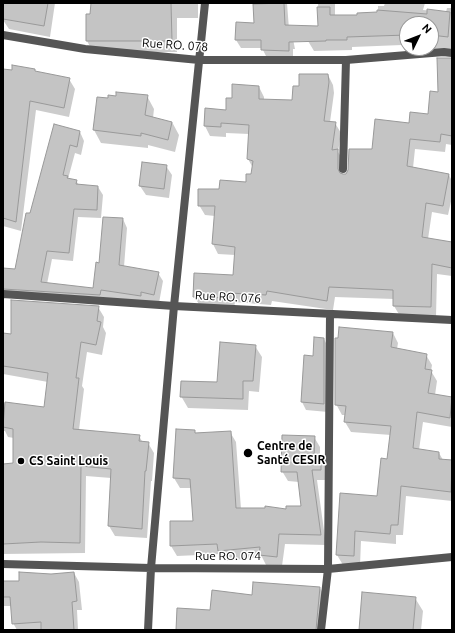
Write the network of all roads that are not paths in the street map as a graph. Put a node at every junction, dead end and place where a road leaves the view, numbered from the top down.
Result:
1 (205, 3) edge
2 (3, 35) edge
3 (452, 53) edge
4 (199, 60) junction
5 (346, 60) junction
6 (343, 169) dead end
7 (3, 294) edge
8 (174, 306) junction
9 (330, 314) junction
10 (452, 320) edge
11 (452, 557) edge
12 (3, 564) edge
13 (151, 568) junction
14 (328, 569) junction
15 (148, 630) edge
16 (321, 630) edge

1 - 4 street
2 - 4 street, Rue RO. 078
3 - 5 street, Rue RO. 078
4 - 5 street, Rue RO. 078
4 - 8 street
5 - 6 street
7 - 8 street, Rue RO. 076
8 - 9 street, Rue RO. 076
8 - 13 street
9 - 10 street, Rue RO. 076
9 - 14 street
11 - 14 street, Rue RO. 074
12 - 13 street, Rue RO. 074
13 - 14 street, Rue RO. 074
13 - 15 street
14 - 16 street

